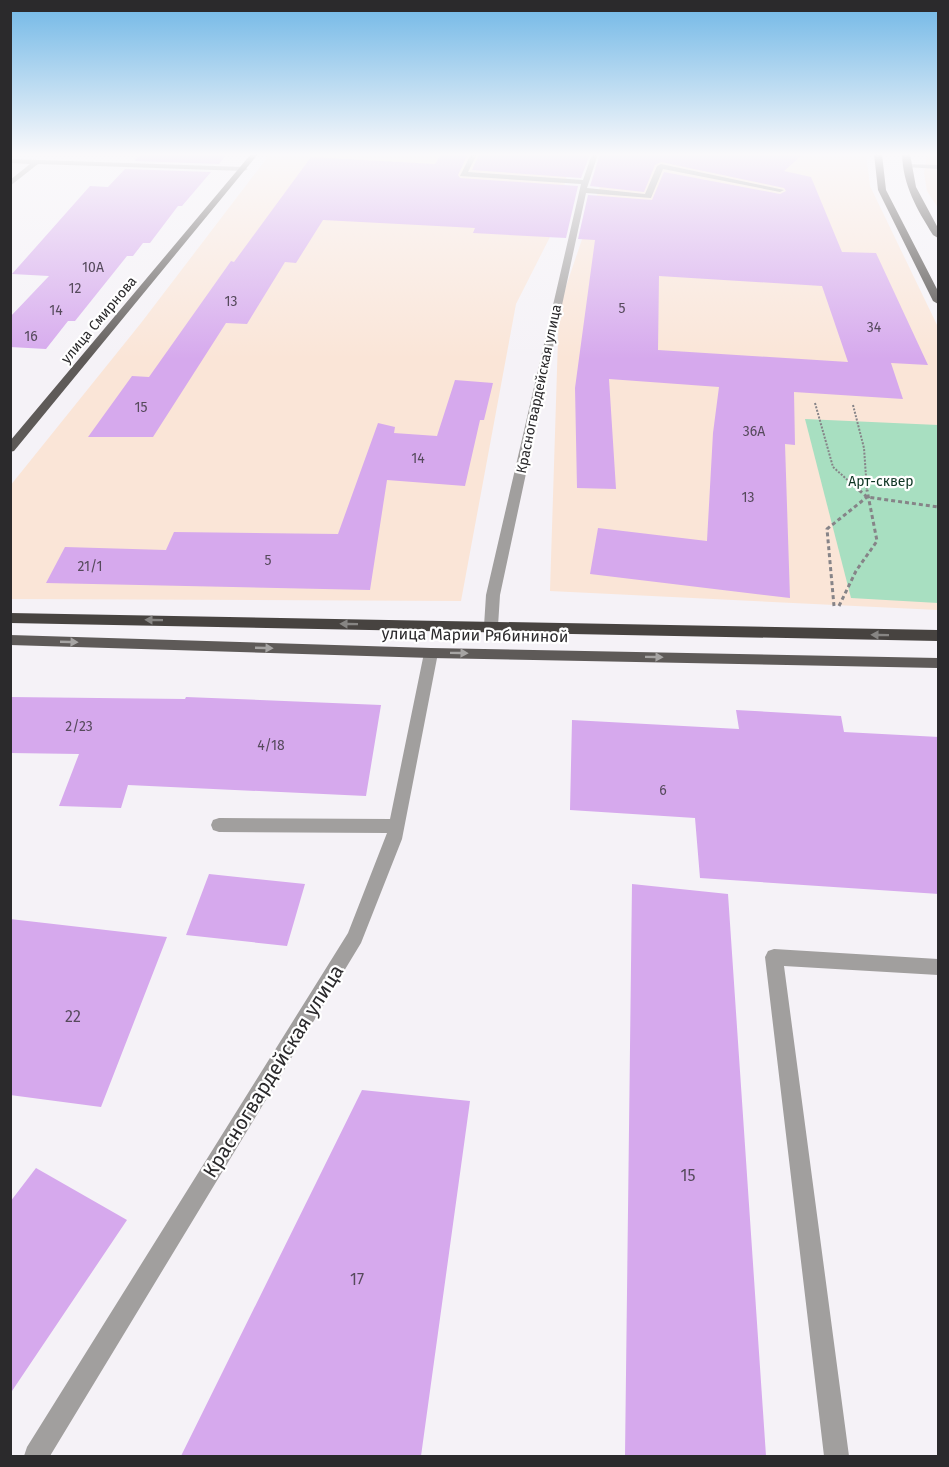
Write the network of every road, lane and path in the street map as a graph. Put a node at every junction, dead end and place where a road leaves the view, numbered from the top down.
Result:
1 (199, 222) edge
2 (576, 222) edge
3 (899, 222) edge
4 (939, 301) edge
5 (814, 403) dead end
6 (853, 405) dead end
7 (10, 449) edge
8 (867, 497) junction
9 (939, 507) edge
10 (10, 618) edge
11 (491, 626) junction
12 (939, 636) edge
13 (10, 640) edge
14 (431, 653) junction
15 (939, 663) edge
16 (219, 825) dead end
17 (397, 826) junction
18 (939, 967) edge
19 (36, 1456) edge
20 (837, 1456) edge

1 - 7 main road, улица Смирнова
2 - 11 street, Красногвардейская улица
3 - 4 highway
5 - 8 path
6 - 8 path
8 - 8 path
8 - 9 path
11 -> 10 highway, улица Марии Рябининой
12 -> 11 highway, улица Марии Рябининой
13 -> 14 main road, улица Марии Рябининой
14 -> 15 main road, улица Марии Рябининой
14 - 17 street, Красногвардейская улица
16 - 17 street
17 - 19 street, Красногвардейская улица
18 - 20 street

